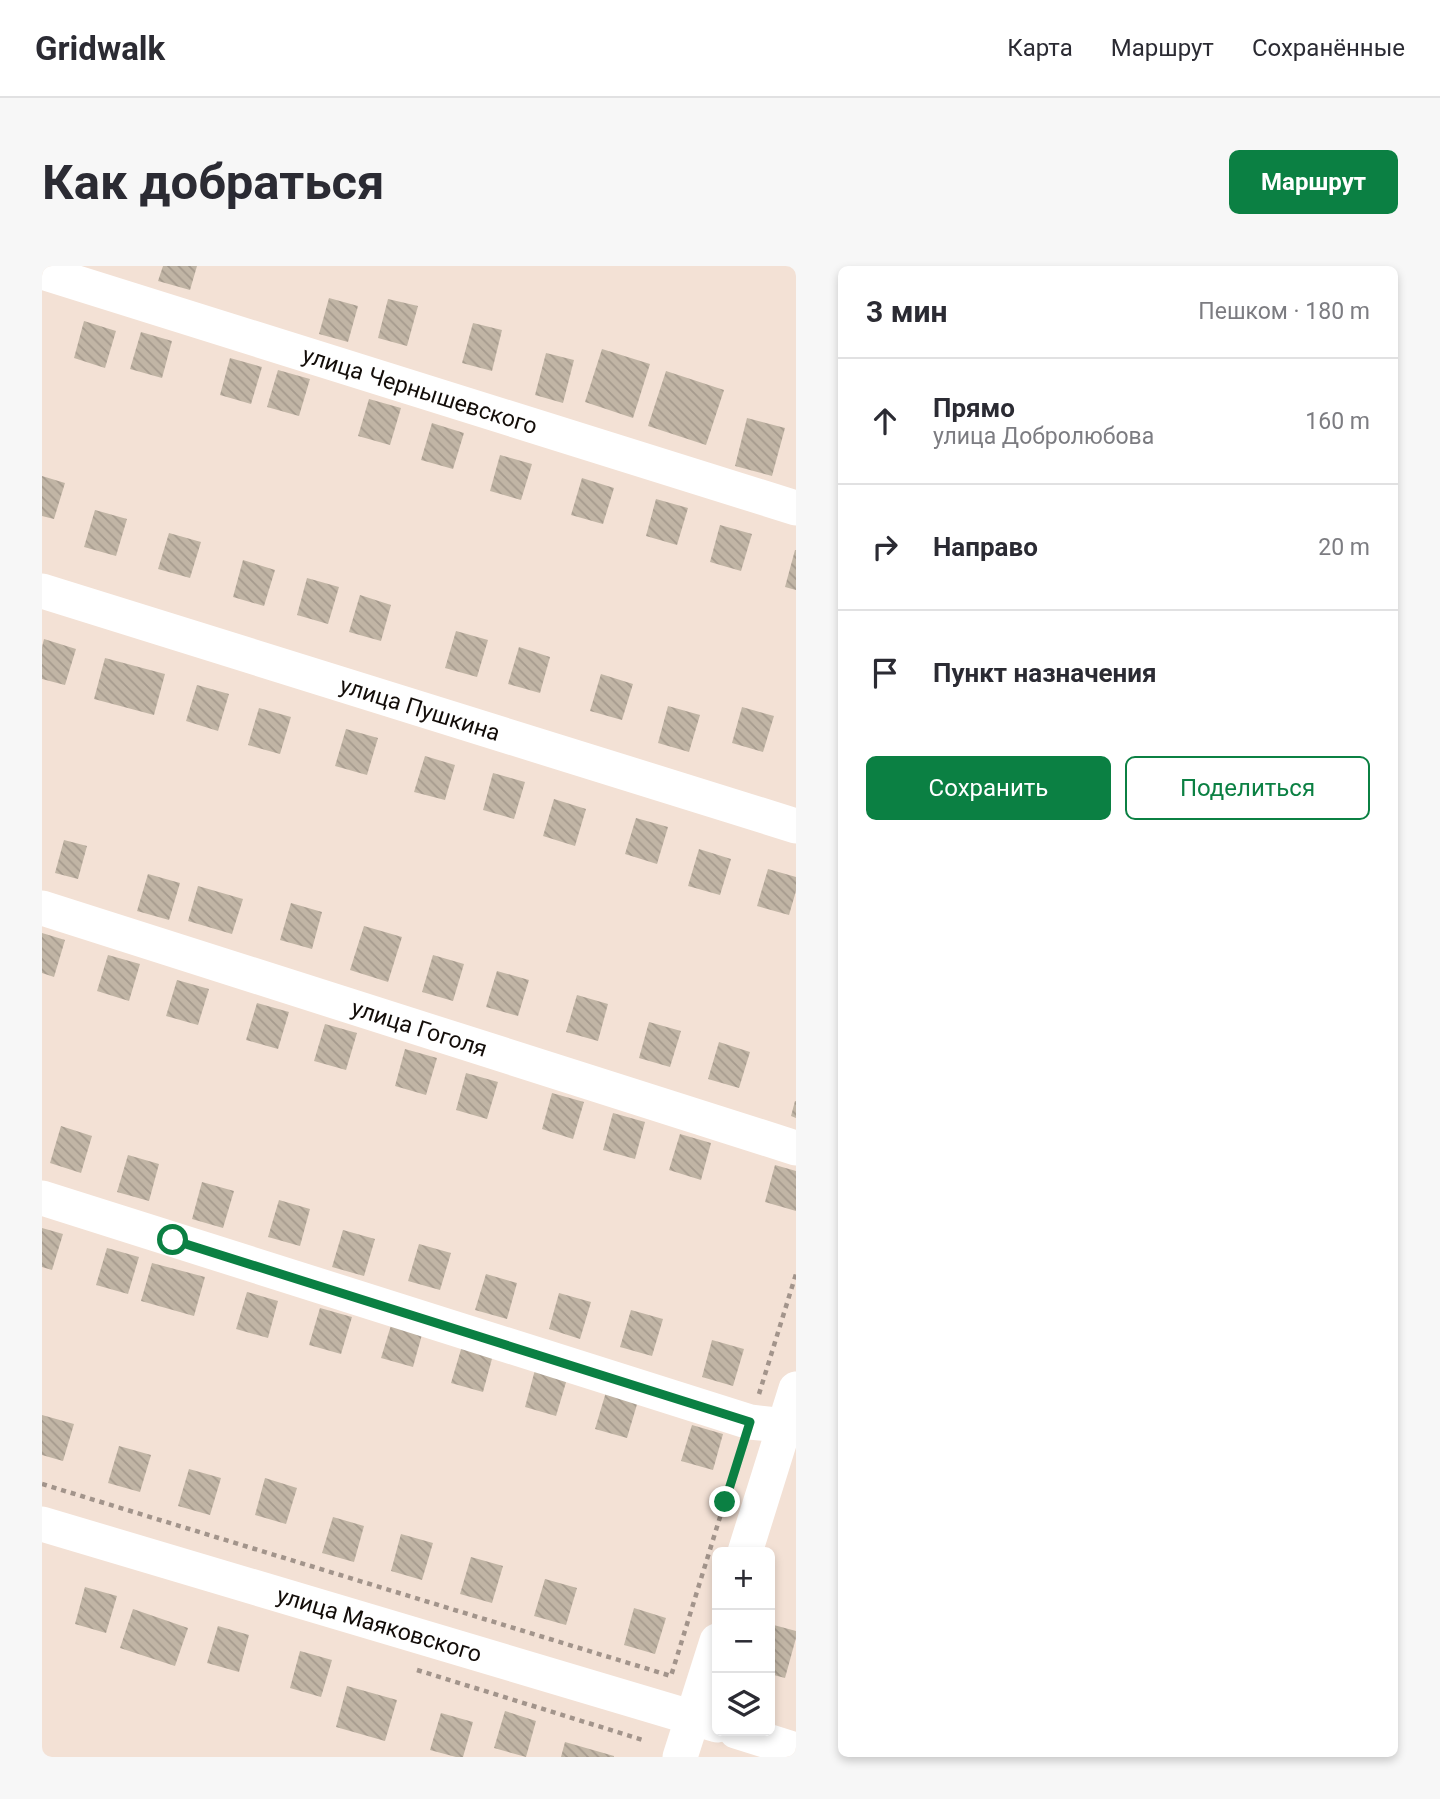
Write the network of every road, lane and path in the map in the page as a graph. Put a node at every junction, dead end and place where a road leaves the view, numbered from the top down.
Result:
1 (42, 272) edge
2 (796, 508) edge
3 (42, 591) edge
4 (796, 825) edge
5 (42, 908) edge
6 (796, 1148) edge
7 (42, 1198) edge
8 (796, 1274) edge
9 (796, 1389) edge
10 (750, 1422) junction
11 (790, 1426) edge
12 (42, 1483) edge
13 (42, 1524) edge
14 (747, 1547) edge
15 (712, 1673) edge
16 (705, 1721) edge
17 (752, 1736) edge
18 (796, 1750) edge
19 (680, 1757) edge

1 - 2 street, улица Чернышевского
3 - 4 street, улица Пушкина
5 - 6 street, улица Гоголя
7 - 10 street
8 - 10 path
9 - 11 street
10 - 11 street
10 - 12 path
11 - 14 street
13 - 16 street, улица Маяковского
15 - 16 street
16 - 19 street
17 - 18 street

